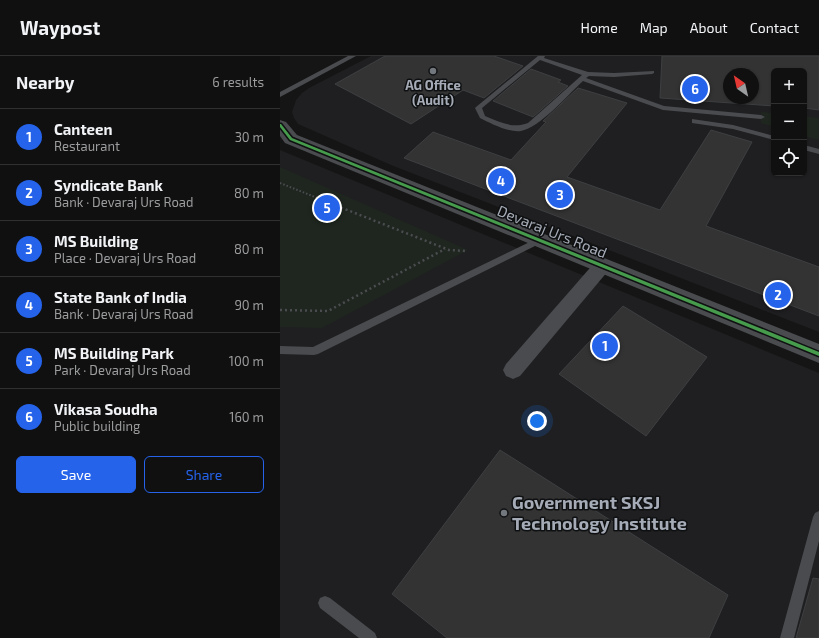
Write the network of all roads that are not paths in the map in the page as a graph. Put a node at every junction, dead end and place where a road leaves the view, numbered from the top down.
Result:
1 (353, 56) edge
2 (540, 57) edge
3 (652, 72) dead end
4 (584, 76) junction
5 (280, 95) edge
6 (761, 117) dead end
7 (695, 121) dead end
8 (280, 125) edge
9 (771, 137) edge
10 (807, 148) edge
11 (819, 152) edge
12 (540, 240) junction
13 (602, 266) junction
14 (280, 350) edge
15 (819, 354) edge
16 (513, 370) dead end
17 (819, 517) edge
18 (325, 603) dead end
19 (370, 638) edge
20 (787, 638) edge

1 - 5 lane
2 - 4 lane
2 - 4 lane
3 - 4 lane
4 - 6 lane
7 - 9 lane
8 - 12 street, Devaraj Urs Road
10 - 11 lane
12 - 13 street, Devaraj Urs Road
12 - 14 lane
13 - 15 street, Devaraj Urs Road
13 - 16 street
17 - 20 lane
18 - 19 lane

